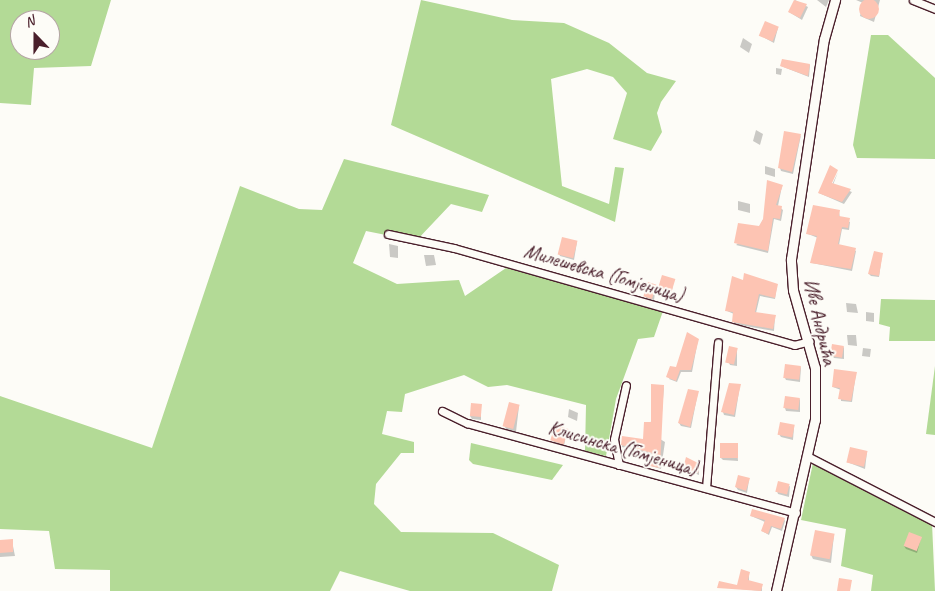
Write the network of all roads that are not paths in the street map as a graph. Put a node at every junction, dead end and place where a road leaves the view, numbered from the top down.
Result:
1 (835, 0) edge
2 (913, 0) edge
3 (935, 10) edge
4 (388, 234) dead end
5 (810, 341) junction
6 (718, 342) dead end
7 (626, 385) dead end
8 (442, 411) dead end
9 (809, 457) junction
10 (619, 465) junction
11 (706, 488) junction
12 (796, 513) junction
13 (935, 522) edge
14 (776, 591) edge

1 - 5 street, Иве Андрића
2 - 3 street
4 - 5 street, Милешевска (Гомјеница)
5 - 9 street, Иве Андрића
6 - 11 street
7 - 10 street
8 - 10 street, Клисинска (Гомјеница)
9 - 12 street, Иве Андрића
9 - 13 street
10 - 11 street, Клисинска (Гомјеница)
11 - 12 street, Клисинска (Гомјеница)
12 - 14 street, Иве Андрића

